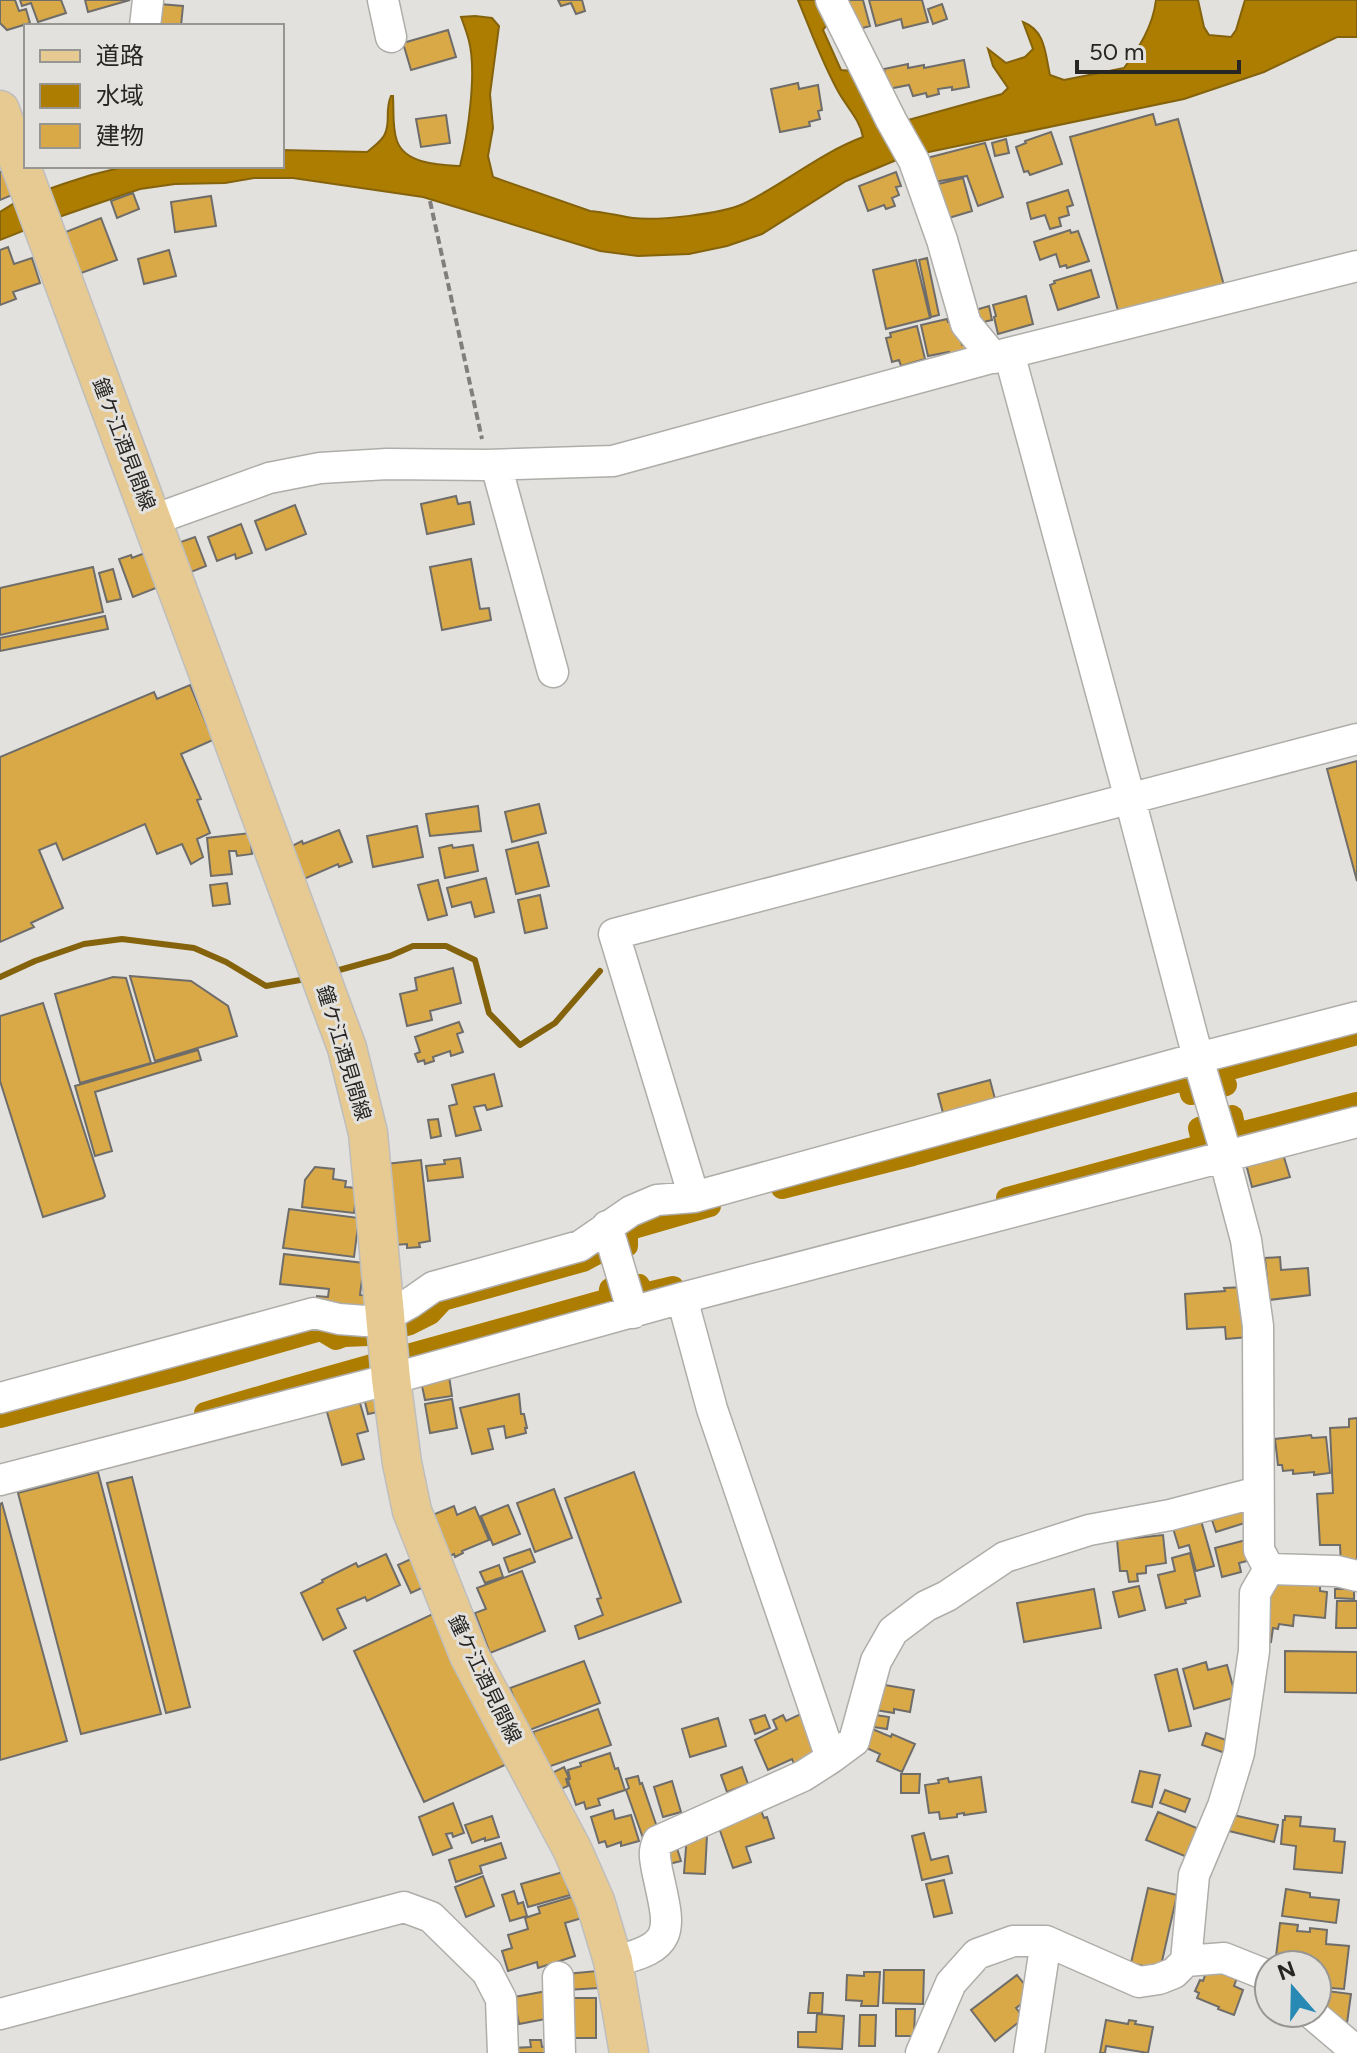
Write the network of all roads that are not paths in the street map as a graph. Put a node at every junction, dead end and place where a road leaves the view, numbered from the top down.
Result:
1 (148, 0) edge
2 (383, 0) edge
3 (831, 0) edge
4 (145, 24) edge
5 (391, 37) dead end
6 (9, 129) edge
7 (1357, 266) edge
8 (1002, 356) junction
9 (492, 465) junction
10 (153, 520) junction
11 (553, 672) dead end
12 (1357, 739) edge
13 (1130, 799) junction
14 (1357, 1017) edge
15 (1200, 1064) junction
16 (1357, 1122) edge
17 (1224, 1150) junction
18 (694, 1197) junction
19 (607, 1226) junction
20 (682, 1298) junction
21 (633, 1313) junction
22 (385, 1321) junction
23 (391, 1374) junction
24 (0, 1398) edge
25 (0, 1480) edge
26 (1258, 1492) junction
27 (1269, 1569) junction
28 (1357, 1576) edge
29 (831, 1758) junction
30 (1046, 1941) junction
31 (613, 1961) junction
32 (1186, 1961) junction
33 (1253, 1970) edge
34 (558, 1977) dead end
35 (0, 2014) edge
36 (1330, 2029) edge
37 (1357, 2052) edge
38 (503, 2053) edge
39 (560, 2053) edge
40 (629, 2053) edge
41 (921, 2053) edge
42 (1029, 2053) edge

1 - 4 street
2 - 5 street
3 - 8 street
6 - 10 main road, 鐘ケ江酒見間線
7 - 8 street
8 - 9 street
8 - 13 street
9 - 10 street
9 - 11 street
10 - 22 main road, 鐘ケ江酒見間線
12 - 13 street
13 - 15 street
13 - 18 street
14 - 15 street
15 - 17 street
15 - 18 street
16 - 17 street
17 - 20 street
17 - 26 street
18 - 19 street
19 - 21 street
19 - 22 street
20 - 21 street
20 - 29 street
21 - 23 street
22 - 23 main road, 鐘ケ江酒見間線
22 - 24 street
23 - 25 street
23 - 31 main road, 鐘ケ江酒見間線
26 - 27 street
26 - 29 street
27 - 28 street
27 - 32 street
29 - 31 street
30 - 32 street
30 - 41 street
30 - 42 street
31 - 40 main road, 鐘ケ江酒見間線
32 - 33 street
34 - 39 street
35 - 38 street
36 - 37 street

